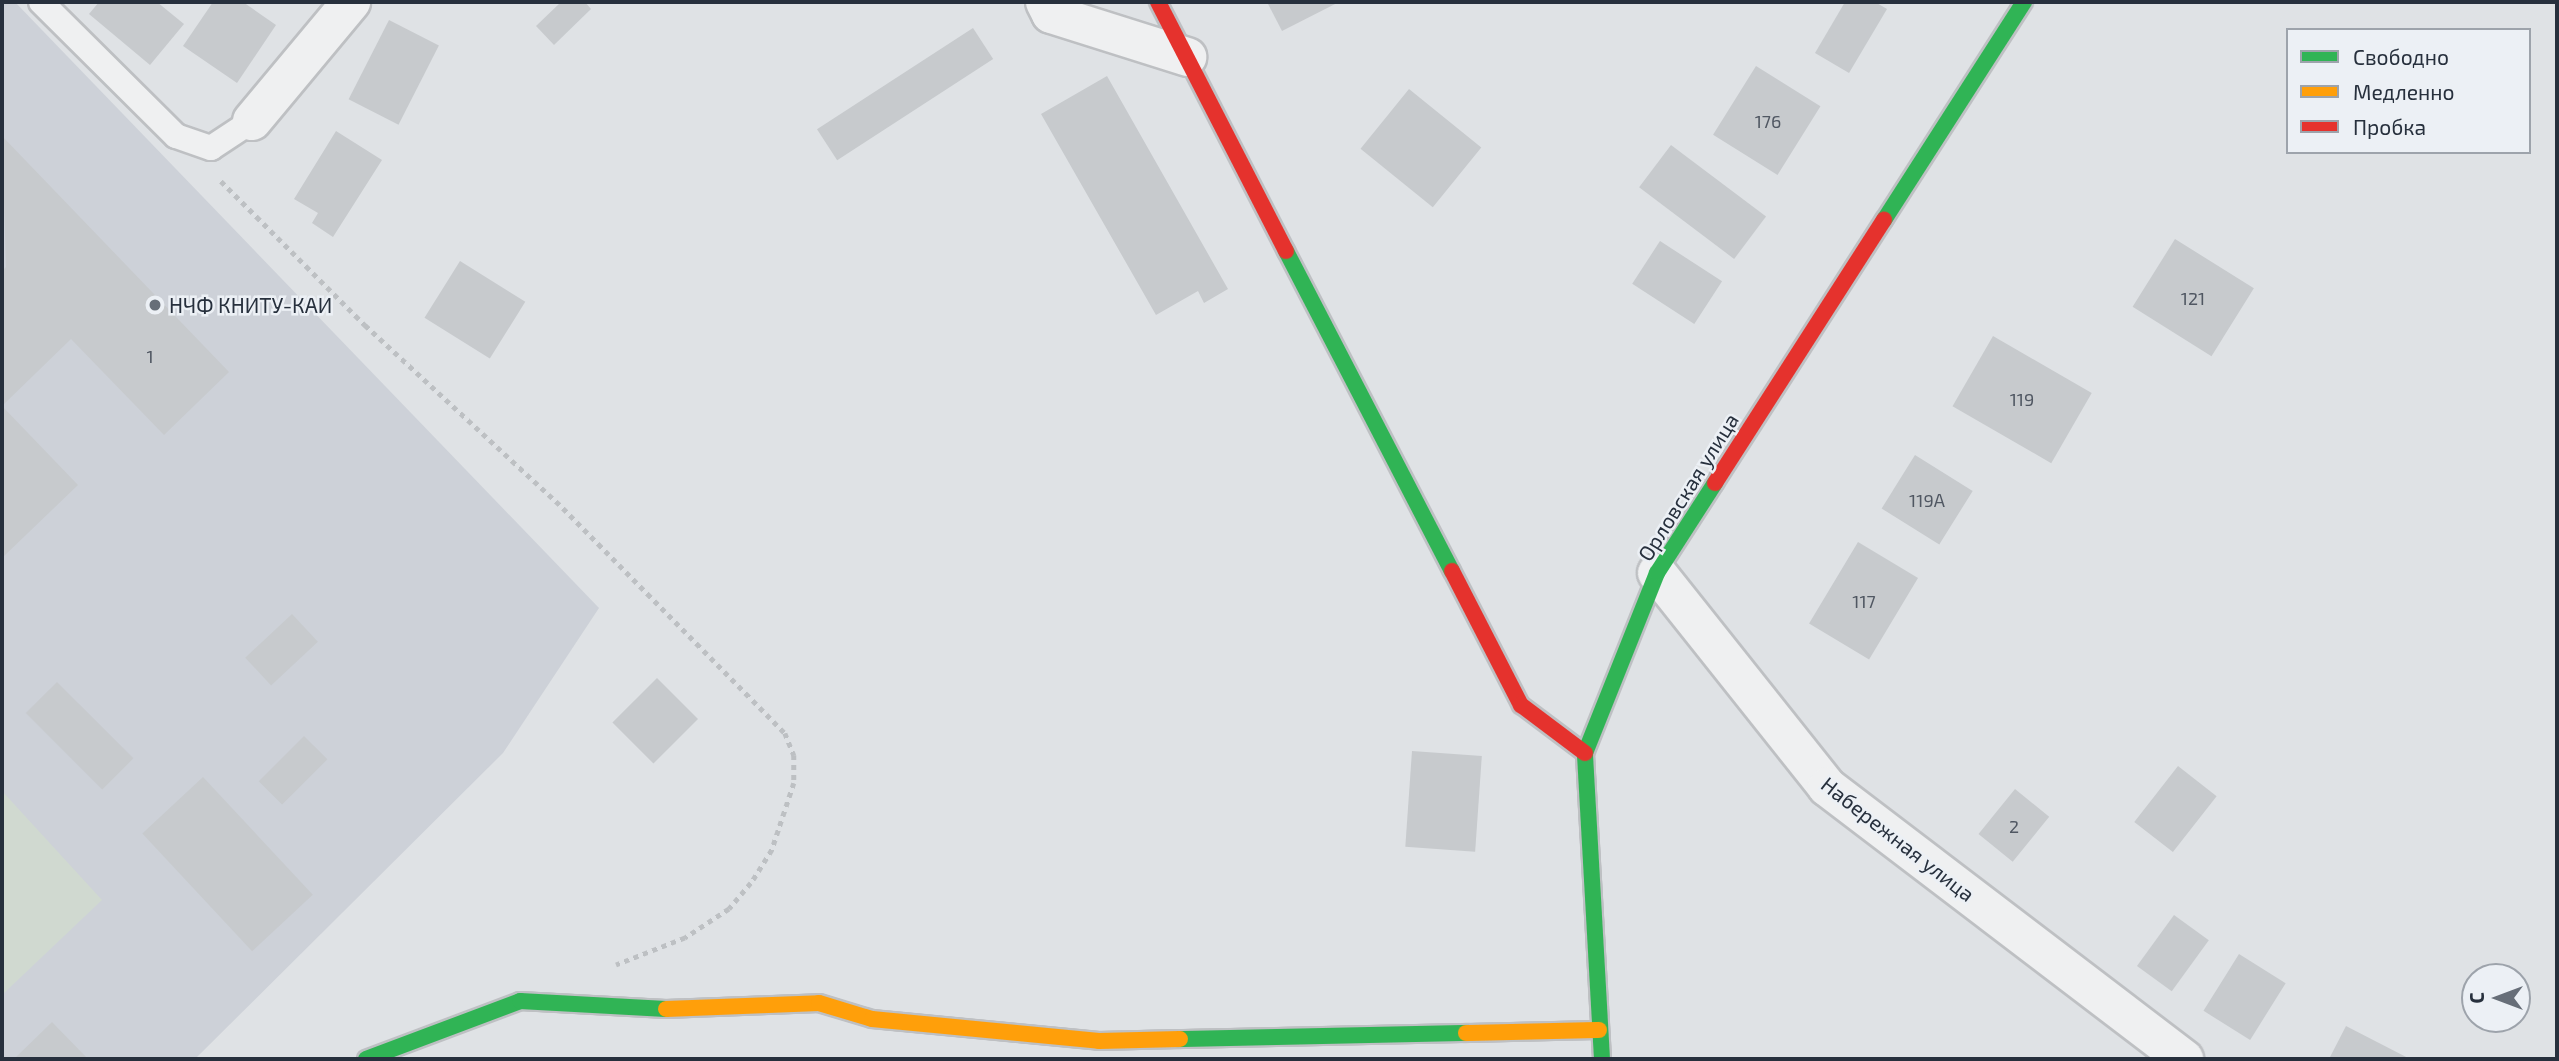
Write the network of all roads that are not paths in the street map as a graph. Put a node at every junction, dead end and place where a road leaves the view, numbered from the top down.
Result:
1 (41, 2) edge
2 (351, 2) edge
3 (1045, 2) edge
4 (1158, 2) edge
5 (2024, 2) edge
6 (1187, 57) junction
7 (252, 121) joint
8 (1657, 573) junction
9 (1585, 753) junction
10 (1599, 1030) junction
11 (366, 1059) edge
12 (1602, 1059) edge
13 (2184, 1059) edge

1 - 7 lane
2 - 7 street
3 - 6 street
4 - 6 street
5 - 8 street, Орловская улица
6 - 9 street
8 - 9 street, Орловская улица
8 - 13 street, Набережная улица
9 - 10 street, Орловская улица
10 - 11 street
10 - 12 street, Орловская улица

